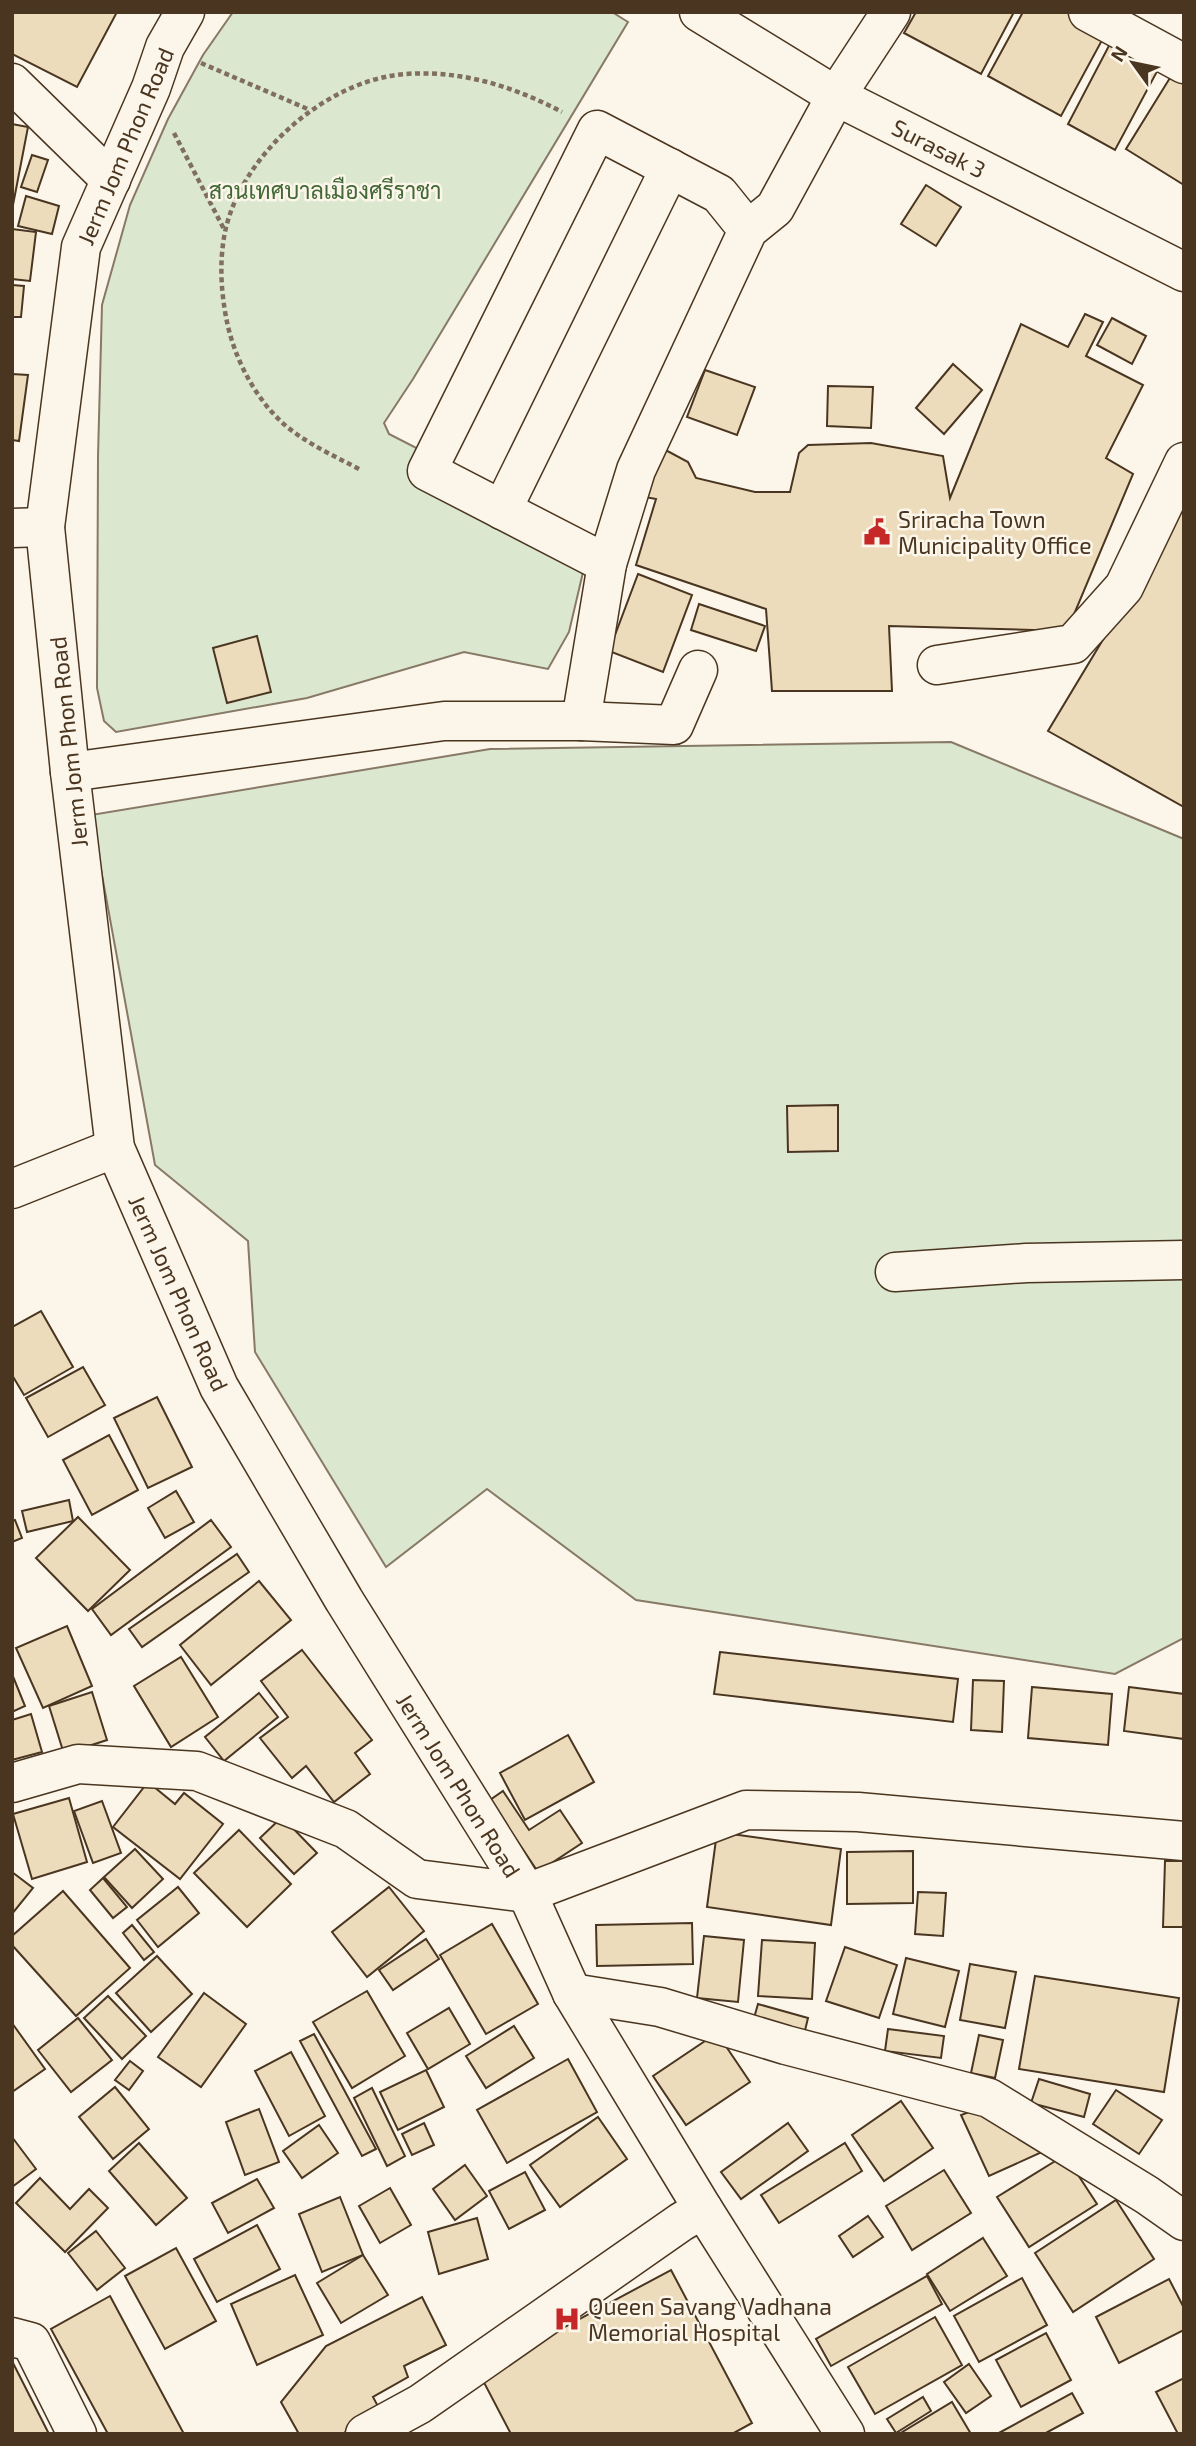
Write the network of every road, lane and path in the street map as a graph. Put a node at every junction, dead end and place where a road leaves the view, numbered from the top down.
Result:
1 (185, 12) edge
2 (699, 12) edge
3 (891, 12) edge
4 (1087, 12) edge
5 (165, 47) junction
6 (1184, 64) edge
7 (12, 83) edge
8 (151, 88) junction
9 (836, 96) junction
10 (310, 110) junction
11 (597, 130) junction
12 (670, 168) junction
13 (111, 180) junction
14 (748, 230) junction
15 (225, 232) junction
16 (1184, 272) edge
17 (1184, 462) edge
18 (359, 469) dead end
19 (502, 510) junction
20 (29, 527) edge
21 (607, 564) junction
22 (937, 665) dead end
23 (698, 670) dead end
24 (581, 721) junction
25 (70, 772) junction
26 (115, 1148) junction
27 (12, 1189) edge
28 (1184, 1260) edge
29 (895, 1272) dead end
30 (12, 1783) edge
31 (1184, 1841) edge
32 (527, 1893) junction
33 (572, 1993) junction
34 (703, 2209) junction
35 (1184, 2221) edge
36 (12, 2337) edge
37 (78, 2434) edge
38 (365, 2434) edge
39 (845, 2434) edge

1 - 5 main road, Jerm Jom Phon Road
2 - 9 main road, Surasak 3
3 - 9 main road
4 - 6 main road
5 - 8 main road, Jerm Jom Phon Road
5 - 10 path
7 - 13 main road
8 - 13 main road, Jerm Jom Phon Road
8 - 15 path
9 - 14 main road
9 - 16 main road, Surasak 3
10 - 11 path
10 - 15 path
11 - 12 main road
11 - 19 main road
12 - 14 main road
12 - 19 main road
13 - 20 main road, Jerm Jom Phon Road
14 - 21 main road
15 - 18 path
17 - 22 main road
19 - 21 main road
20 - 25 main road, Jerm Jom Phon Road
21 - 24 main road
23 - 24 main road
24 - 25 main road
25 - 26 main road, Jerm Jom Phon Road
26 - 27 main road
26 - 32 main road, Jerm Jom Phon Road
28 - 29 main road
30 - 32 main road
31 - 32 main road
32 - 33 main road, Jerm Jom Phon Road
33 - 34 main road, Jerm Jom Phon Road
33 - 35 main road
34 - 38 main road
34 - 39 main road, Jerm Jom Phon Road
36 - 37 main road

